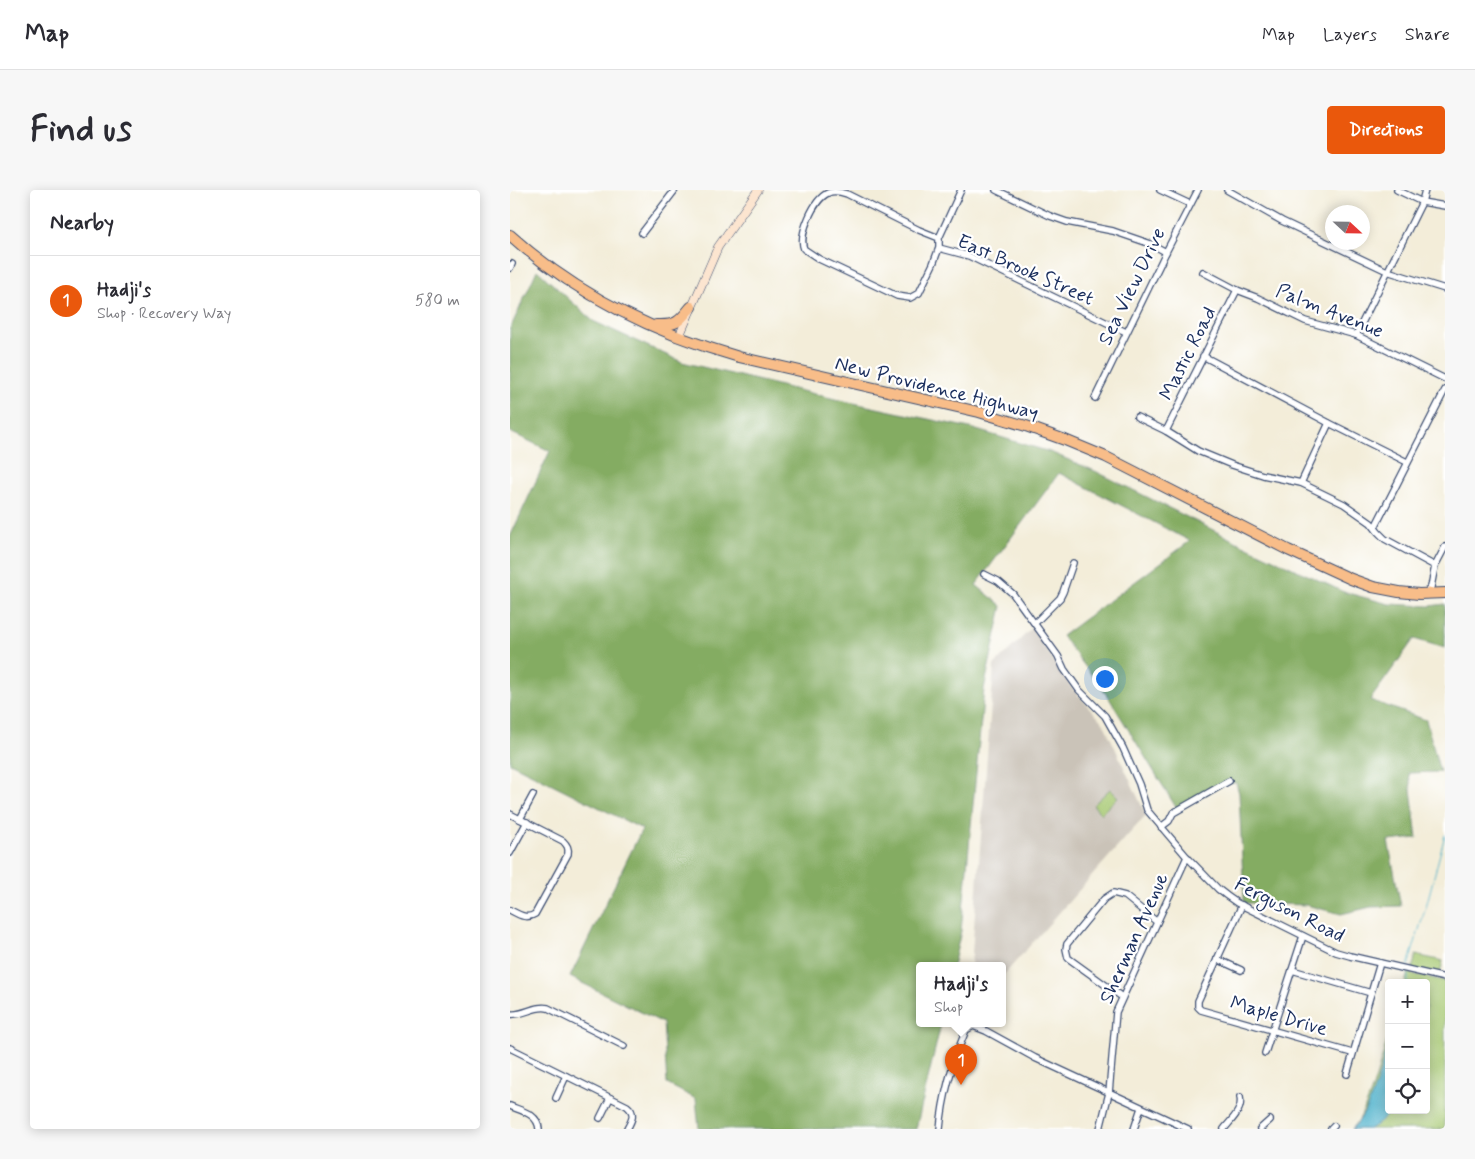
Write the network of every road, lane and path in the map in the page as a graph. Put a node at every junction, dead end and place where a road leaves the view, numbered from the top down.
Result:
1 (675, 190) edge
2 (758, 190) edge
3 (961, 190) edge
4 (996, 190) edge
5 (1160, 190) edge
6 (1198, 190) edge
7 (1227, 190) edge
8 (1397, 190) edge
9 (1424, 190) edge
10 (1422, 202) junction
11 (1190, 204) junction
12 (1445, 206) edge
13 (642, 233) dead end
14 (510, 235) edge
15 (939, 238) junction
16 (939, 248) junction
17 (1166, 252) junction
18 (1387, 271) junction
19 (1203, 272) dead end
20 (1445, 289) edge
21 (1237, 290) junction
22 (691, 307) junction
23 (650, 325) junction
24 (1126, 332) junction
25 (1356, 336) junction
26 (679, 337) junction
27 (1203, 356) junction
28 (1445, 379) edge
29 (1445, 390) edge
30 (1095, 398) dead end
31 (1137, 417) dead end
32 (1328, 423) junction
33 (1166, 431) junction
34 (1407, 462) junction
35 (1301, 483) junction
36 (1375, 527) junction
37 (1445, 547) edge
38 (1073, 563) dead end
39 (1436, 566) junction
40 (984, 574) dead end
41 (1434, 592) edge
42 (1035, 624) junction
43 (1229, 782) dead end
44 (533, 795) dead end
45 (510, 814) edge
46 (520, 819) junction
47 (527, 822) junction
48 (1161, 827) junction
49 (510, 854) edge
50 (1187, 857) junction
51 (1242, 905) junction
52 (510, 910) edge
53 (1157, 922) junction
54 (1303, 936) junction
55 (1217, 959) junction
56 (1380, 963) junction
57 (1241, 970) dead end
58 (1292, 970) junction
59 (1445, 978) edge
60 (1371, 993) junction
61 (1122, 997) junction
62 (510, 1014) edge
63 (969, 1027) edge
64 (976, 1027) edge
65 (1273, 1031) junction
66 (624, 1046) dead end
67 (510, 1048) edge
68 (1265, 1053) dead end
69 (1352, 1053) junction
70 (1347, 1074) dead end
71 (566, 1076) junction
72 (1109, 1093) junction
73 (1240, 1097) dead end
74 (556, 1098) dead end
75 (610, 1098) junction
76 (510, 1106) edge
77 (1141, 1108) junction
78 (600, 1118) dead end
79 (1270, 1120) dead end
80 (539, 1129) edge
81 (627, 1129) edge
82 (940, 1129) edge
83 (1100, 1129) edge
84 (1134, 1129) edge
85 (1188, 1129) edge
86 (1224, 1129) edge
87 (1260, 1129) edge

1 - 13 street
2 - 22 street
3 - 15 street
4 - 17 street
5 - 11 street
6 - 11 street, Sea View Drive
7 - 18 street
8 - 10 street
9 - 10 street
10 - 12 street
10 - 18 street
11 - 17 street, Sea View Drive
14 - 23 highway, New Providence Highway
15 - 16 street
15 - 16 street, East Brook Street
16 - 24 street, East Brook Street
17 - 24 street, Sea View Drive
18 - 20 street
18 - 25 street
19 - 21 street, Palm Avenue
21 - 25 street, Palm Avenue
21 - 27 street, Mastic Road
22 - 23 highway
22 - 26 street
23 - 26 highway, New Providence Highway
24 - 30 street, Sea View Drive
25 - 28 street, Palm Avenue
26 - 41 highway, New Providence Highway
27 - 32 street
27 - 33 street, Mastic Road
29 - 34 street
31 - 33 street
32 - 34 street
32 - 35 street
33 - 35 street
34 - 36 street
35 - 36 street
36 - 39 street
37 - 39 street
38 - 42 street
39 - 41 street
40 - 42 street, Ferguson Road
42 - 48 street, Ferguson Road
43 - 48 street
44 - 46 street
45 - 46 street
46 - 47 street
47 - 49 street
47 - 52 street
48 - 50 street, Ferguson Road
50 - 51 street, Ferguson Road
50 - 53 street, Sherman Avenue
51 - 54 street, Ferguson Road
51 - 55 street
53 - 61 street, Sherman Avenue
53 - 61 street
54 - 56 street, Ferguson Road
54 - 58 street
55 - 57 street
55 - 65 street, Maple Drive
56 - 59 street, Ferguson Road
56 - 60 street
58 - 60 street
58 - 65 street
60 - 69 street
61 - 72 street, Sherman Avenue
62 - 66 street
63 - 82 street
64 - 72 street
65 - 68 street
65 - 69 street, Maple Drive
67 - 71 street
69 - 70 street
71 - 74 street
71 - 75 street
72 - 77 street
72 - 83 street, Sherman Avenue
73 - 86 street
75 - 78 street
75 - 81 street
76 - 80 street
77 - 84 street
77 - 85 street
79 - 87 street

